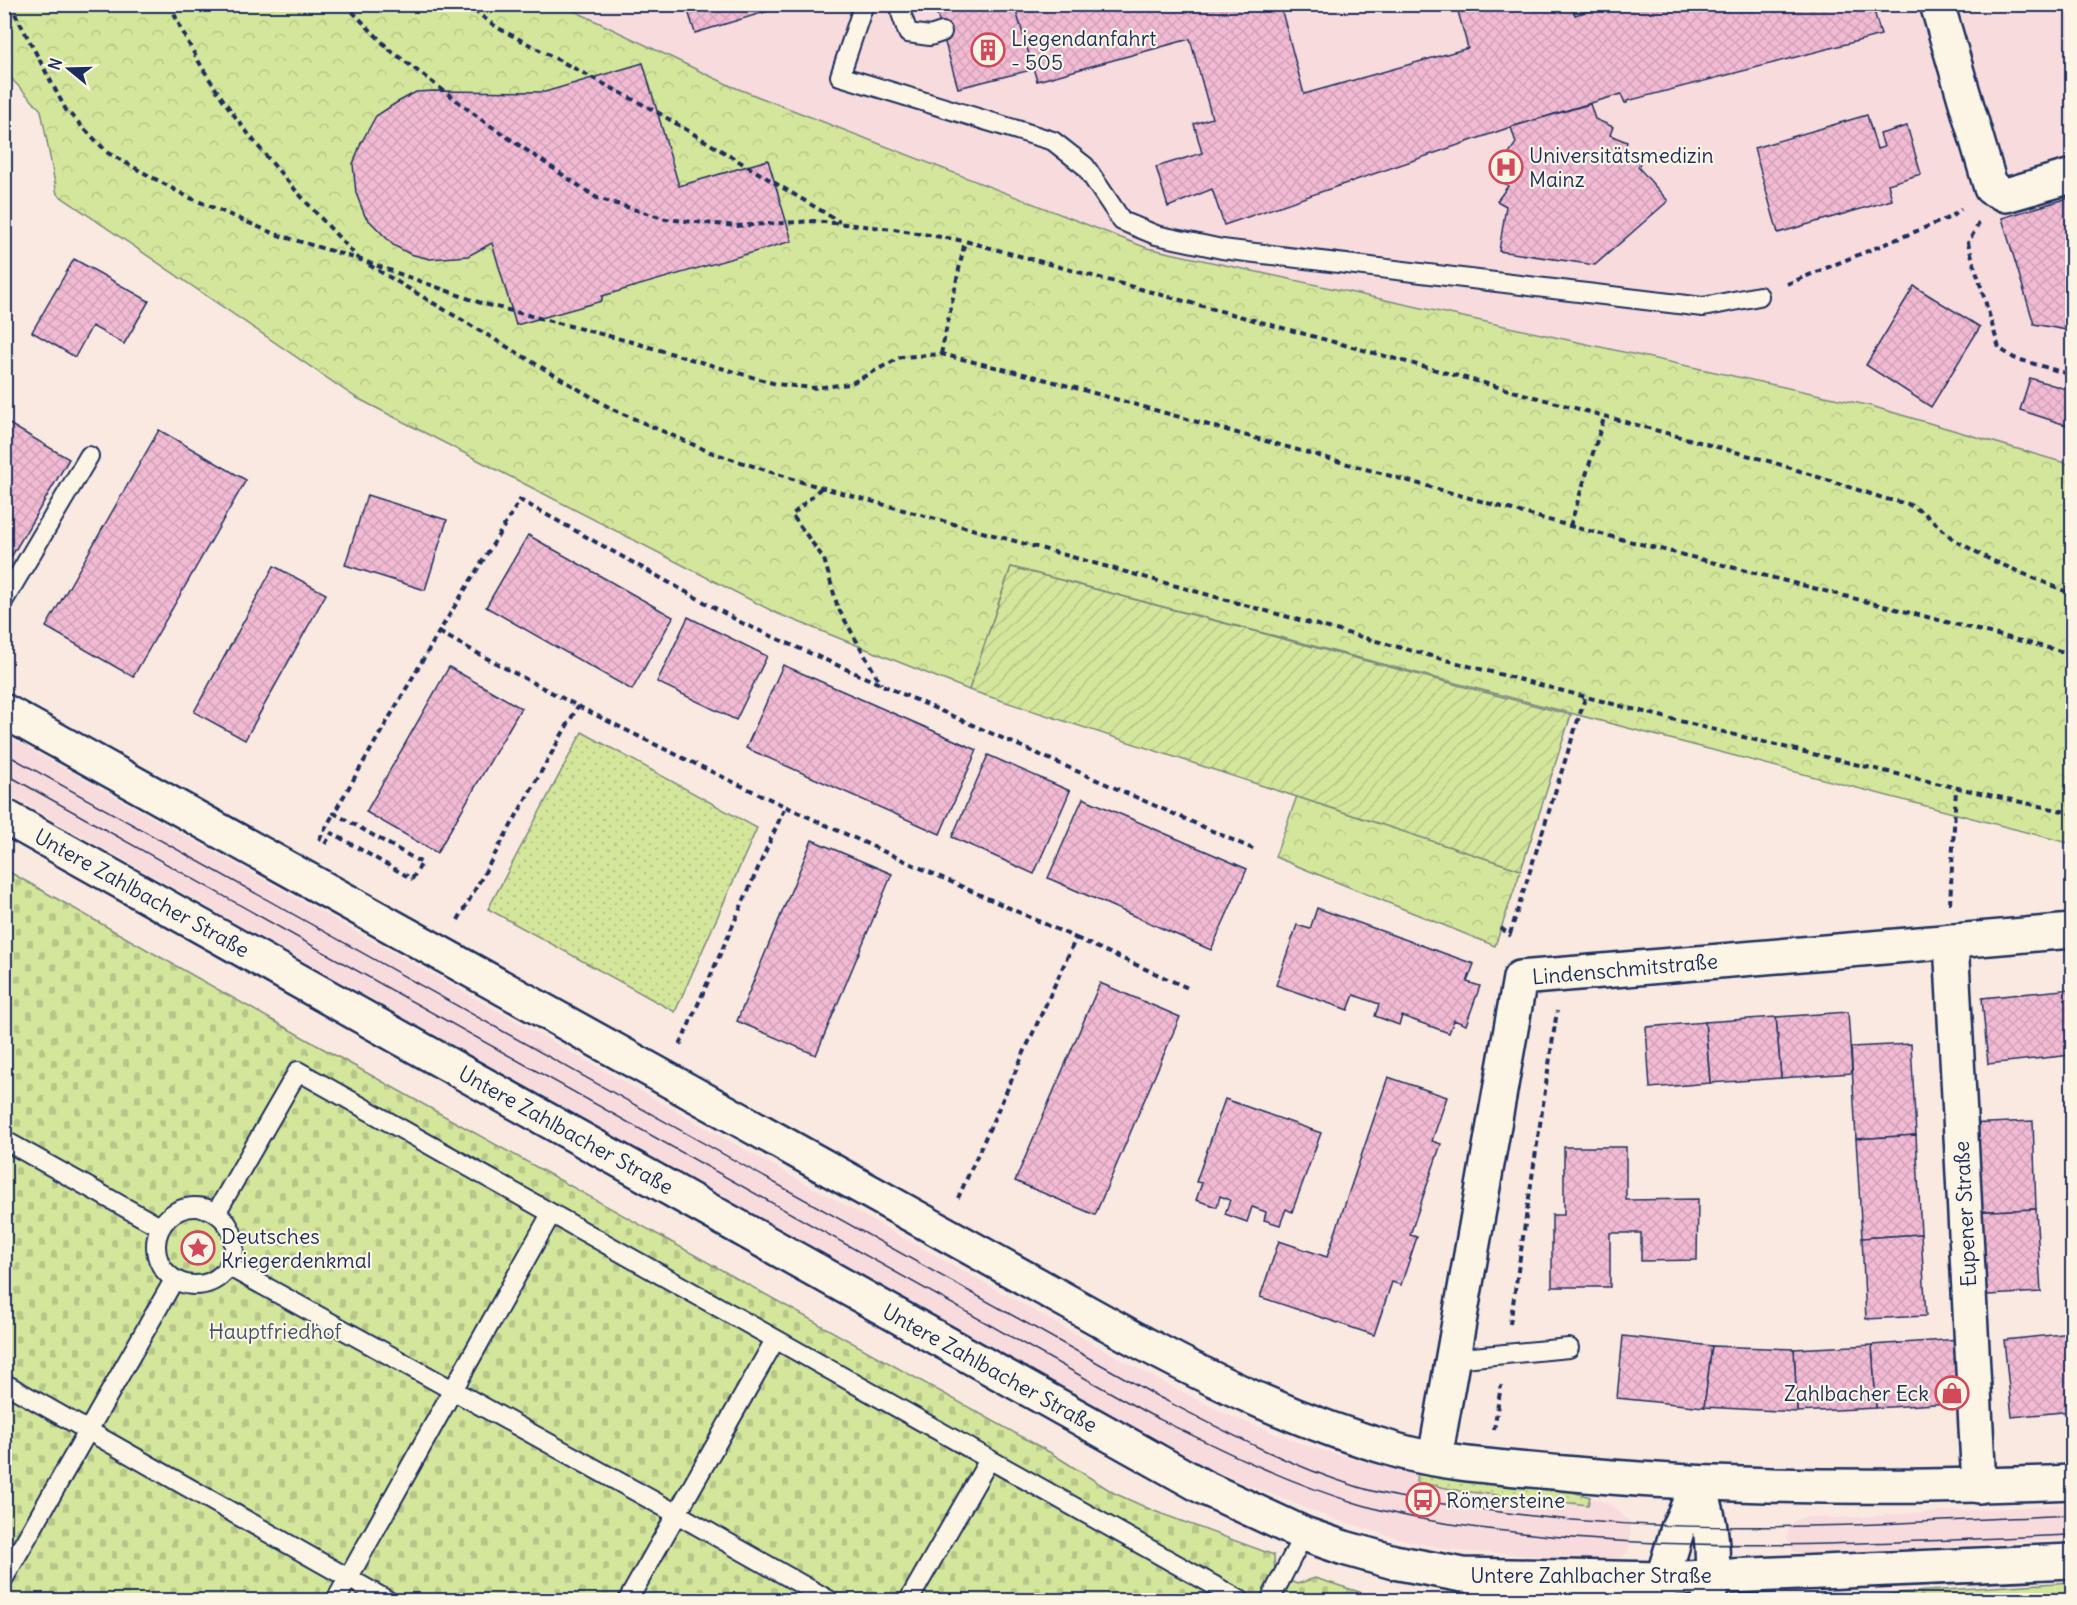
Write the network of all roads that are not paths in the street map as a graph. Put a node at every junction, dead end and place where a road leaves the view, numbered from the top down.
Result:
1 (864, 4) edge
2 (901, 4) edge
3 (1938, 4) edge
4 (942, 32) dead end
5 (2073, 176) edge
6 (1759, 296) dead end
7 (89, 456) dead end
8 (4, 600) edge
9 (4, 711) edge
10 (4, 816) edge
11 (2073, 931) edge
12 (1951, 941) junction
13 (4, 1140) edge
14 (216, 1213) junction
15 (551, 1214) junction
16 (160, 1227) junction
17 (228, 1266) junction
18 (174, 1280) junction
19 (775, 1340) junction
20 (1569, 1348) dead end
21 (1452, 1359) junction
22 (4, 1383) edge
23 (452, 1390) junction
24 (89, 1431) junction
25 (1435, 1458) junction
26 (989, 1460) junction
27 (2073, 1482) edge
28 (1698, 1484) junction
29 (1979, 1486) junction
30 (677, 1514) junction
31 (1304, 1534) junction
32 (2073, 1561) edge
33 (1463, 1575) junction
34 (4, 1578) edge
35 (348, 1579) junction
36 (1711, 1588) edge
37 (1659, 1590) edge
38 (336, 1600) edge
39 (387, 1600) edge
40 (628, 1600) edge
41 (829, 1600) edge
42 (909, 1600) edge
43 (1240, 1600) edge
44 (1270, 1600) edge
45 (1535, 1600) edge

1 - 6 lane
2 - 4 lane
3 - 5 street
7 - 8 lane
9 - 25 street
10 - 31 street, Untere Zahlbacher Straße
11 - 12 street, Lindenschmitstraße
12 - 21 street, Lindenschmitstraße
12 - 29 street, Eupener Straße
13 - 16 lane
14 - 15 lane
14 - 16 lane
14 - 17 lane
15 - 19 lane
15 - 23 lane
16 - 18 lane
17 - 18 lane
17 - 23 lane
18 - 24 lane
19 - 26 lane
19 - 30 lane
20 - 21 lane
21 - 25 street, Lindenschmitstraße
22 - 24 lane
23 - 30 lane
23 - 35 lane
24 - 34 lane
24 - 35 lane
25 - 28 street
26 - 42 lane
26 - 43 lane
27 - 29 street
28 - 29 street
28 - 36 street
28 - 37 street
30 - 40 lane
30 - 41 lane
31 - 33 street, Untere Zahlbacher Straße
31 - 44 lane
32 - 36 street, Untere Zahlbacher Straße
33 - 37 street, Untere Zahlbacher Straße
33 - 45 street
35 - 38 lane
35 - 39 lane
36 - 37 street, Untere Zahlbacher Straße

